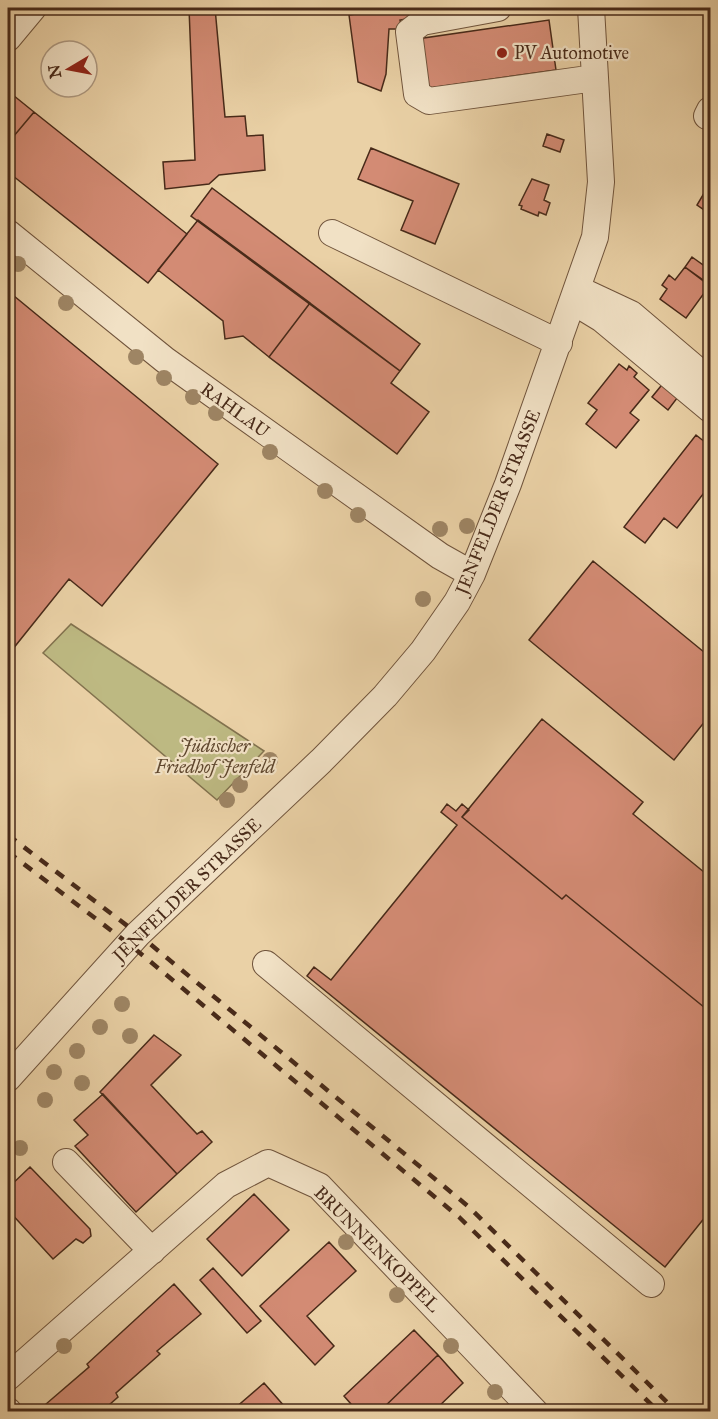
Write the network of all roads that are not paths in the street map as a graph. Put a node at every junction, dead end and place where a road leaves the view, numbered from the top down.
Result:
1 (498, 8) edge
2 (591, 8) edge
3 (26, 10) edge
4 (8, 38) edge
5 (596, 78) junction
6 (8, 232) edge
7 (332, 233) dead end
8 (576, 295) junction
9 (560, 344) junction
10 (711, 381) edge
11 (711, 409) edge
12 (472, 574) junction
13 (266, 964) dead end
14 (8, 1078) edge
15 (66, 1162) dead end
16 (152, 1251) junction
17 (651, 1284) dead end
18 (8, 1377) edge
19 (535, 1412) edge

1 - 5 street
2 - 5 street, JENFELDER STRASSE
3 - 4 street
5 - 8 street, JENFELDER STRASSE
6 - 12 street, RAHLAU
7 - 9 street
8 - 9 street, JENFELDER STRASSE
8 - 10 street
8 - 11 street
9 - 12 street, JENFELDER STRASSE
12 - 14 street, JENFELDER STRASSE
13 - 17 street
15 - 16 street
16 - 18 street, BRUNNENKOPPEL
16 - 19 street, BRUNNENKOPPEL

